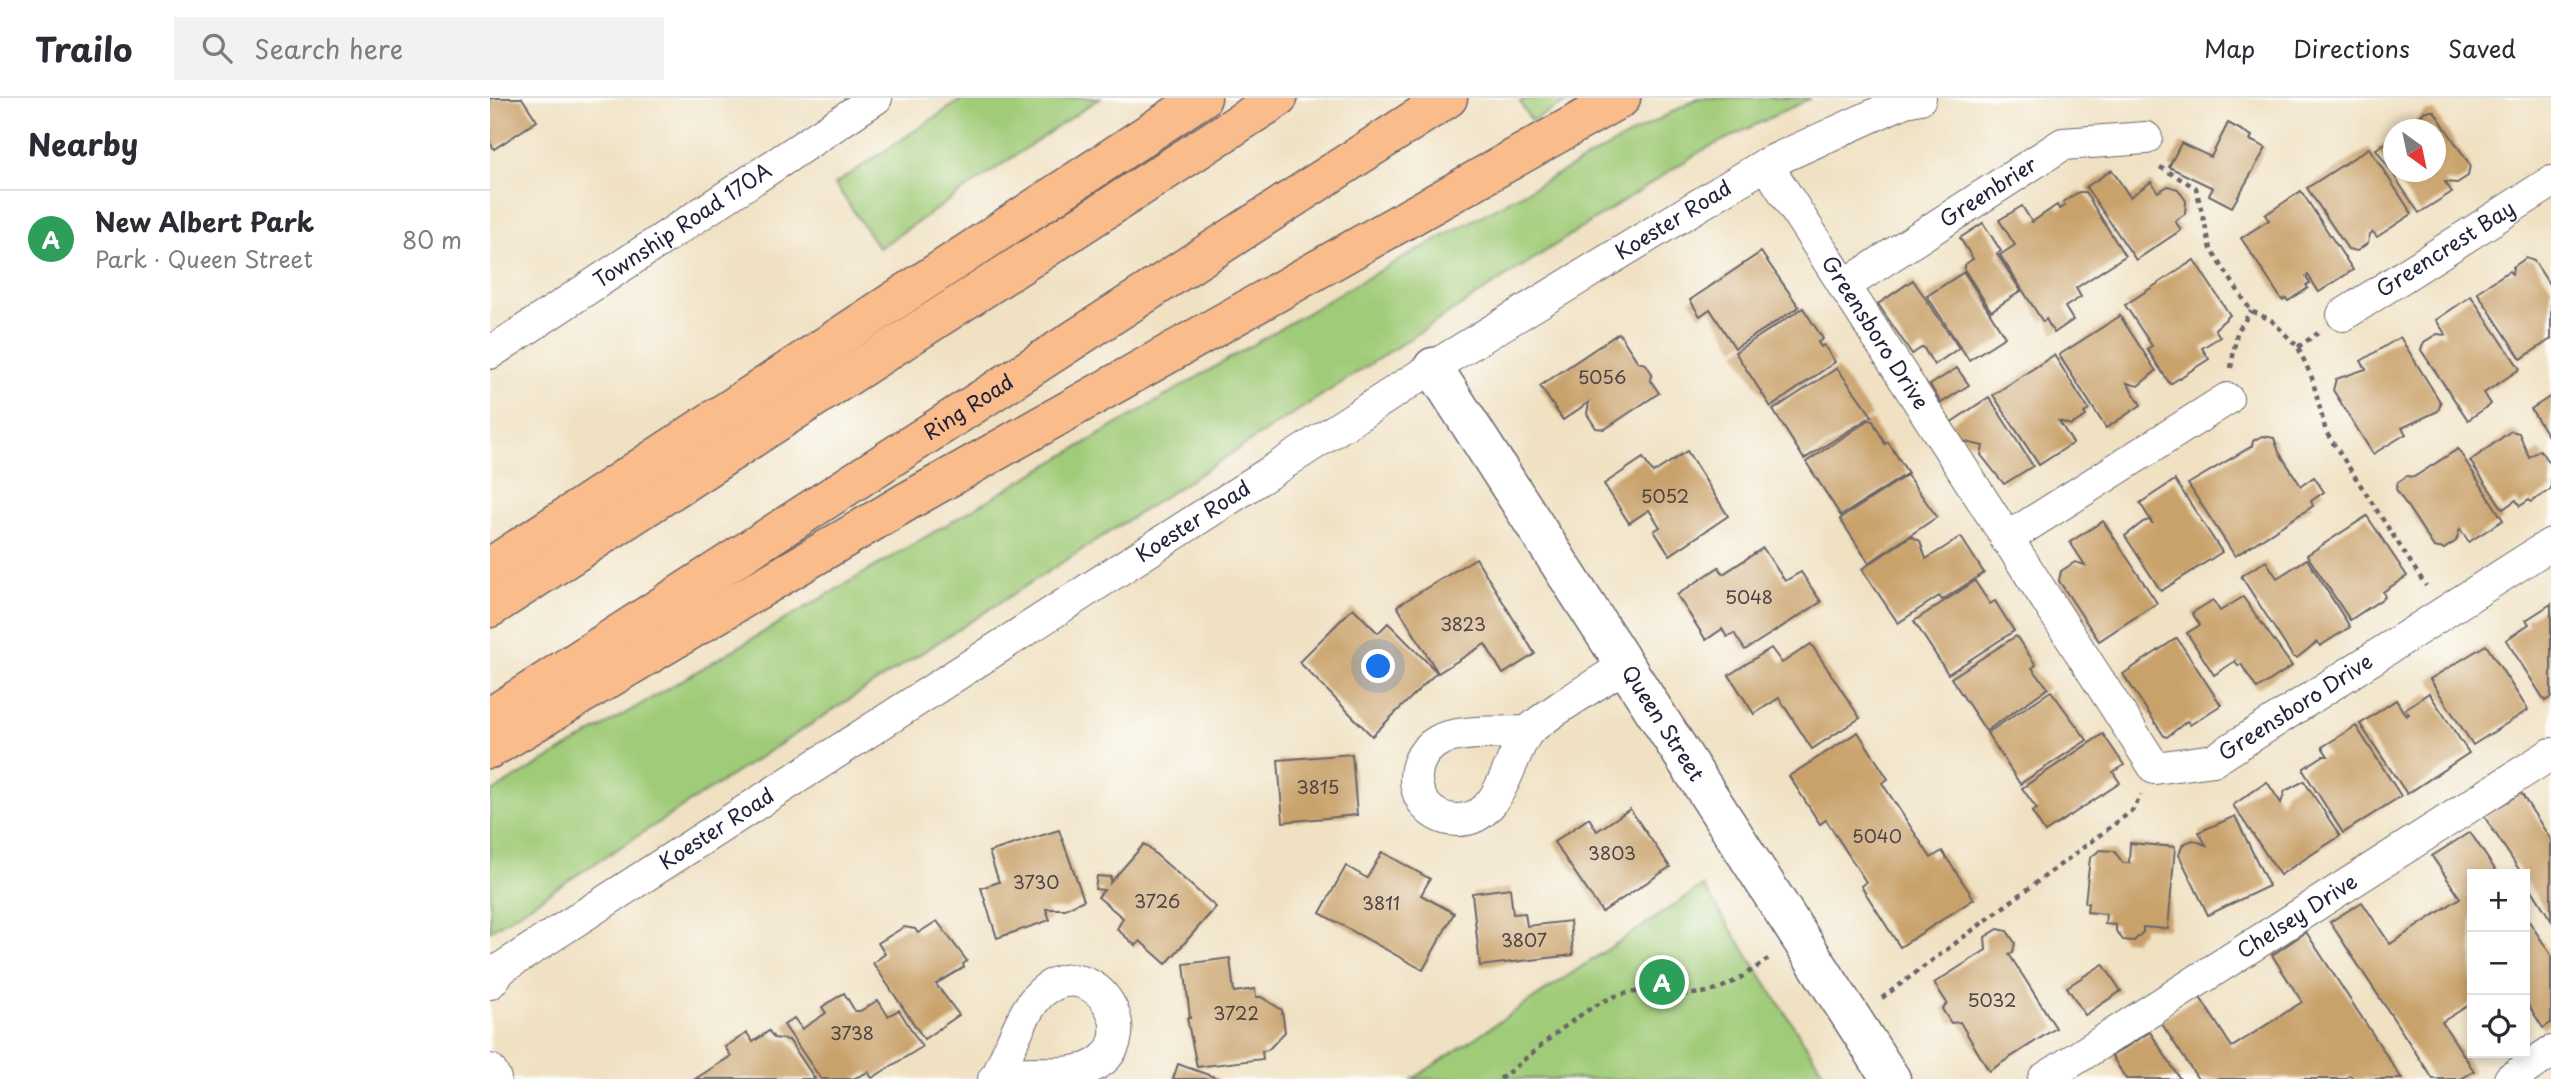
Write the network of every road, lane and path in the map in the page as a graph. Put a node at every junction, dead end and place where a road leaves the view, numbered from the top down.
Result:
1 (876, 98) edge
2 (1202, 98) edge
3 (1278, 98) edge
4 (1448, 98) edge
5 (1621, 98) edge
6 (1920, 98) edge
7 (2146, 138) joint
8 (1766, 163) junction
9 (2551, 182) edge
10 (1844, 286) junction
11 (2251, 311) junction
12 (2343, 315) dead end
13 (490, 353) edge
14 (1433, 367) junction
15 (2227, 399) joint
16 (2006, 539) junction
17 (2551, 544) edge
18 (490, 566) edge
19 (490, 608) edge
20 (2444, 613) junction
21 (1626, 665) junction
22 (490, 717) edge
23 (1527, 732) dead end
24 (490, 749) edge
25 (2551, 754) edge
26 (2155, 768) junction
27 (1801, 937) junction
28 (490, 983) edge
29 (1853, 1019) junction
30 (2551, 1052) edge
31 (490, 1070) edge
32 (495, 1079) edge
33 (1500, 1079) edge
34 (1891, 1079) edge
35 (2044, 1079) edge
36 (2510, 1079) edge

1 - 13 street, Township Road 170A
2 - 18 highway
3 - 19 highway
4 - 22 highway, Ring Road
5 - 24 highway
6 - 8 street, Koester Road
7 - 10 street, Greenbrier
7 - 11 path
8 - 10 street, Greensboro Drive
8 - 14 street, Koester Road
9 - 12 street, Greencrest Bay
10 - 16 street, Greensboro Drive
11 - 15 path
11 - 20 path
14 - 21 street, Queen Street
14 - 28 street, Koester Road
15 - 16 street
16 - 26 street, Greensboro Drive
17 - 20 street, Greensboro Drive
20 - 26 street, Greensboro Drive
21 - 23 street
21 - 27 street, Queen Street
25 - 35 street, Chelsey Drive
26 - 29 path
27 - 29 street, Queen Street
27 - 33 path
29 - 34 street, Queen Street
30 - 36 street
31 - 32 street

